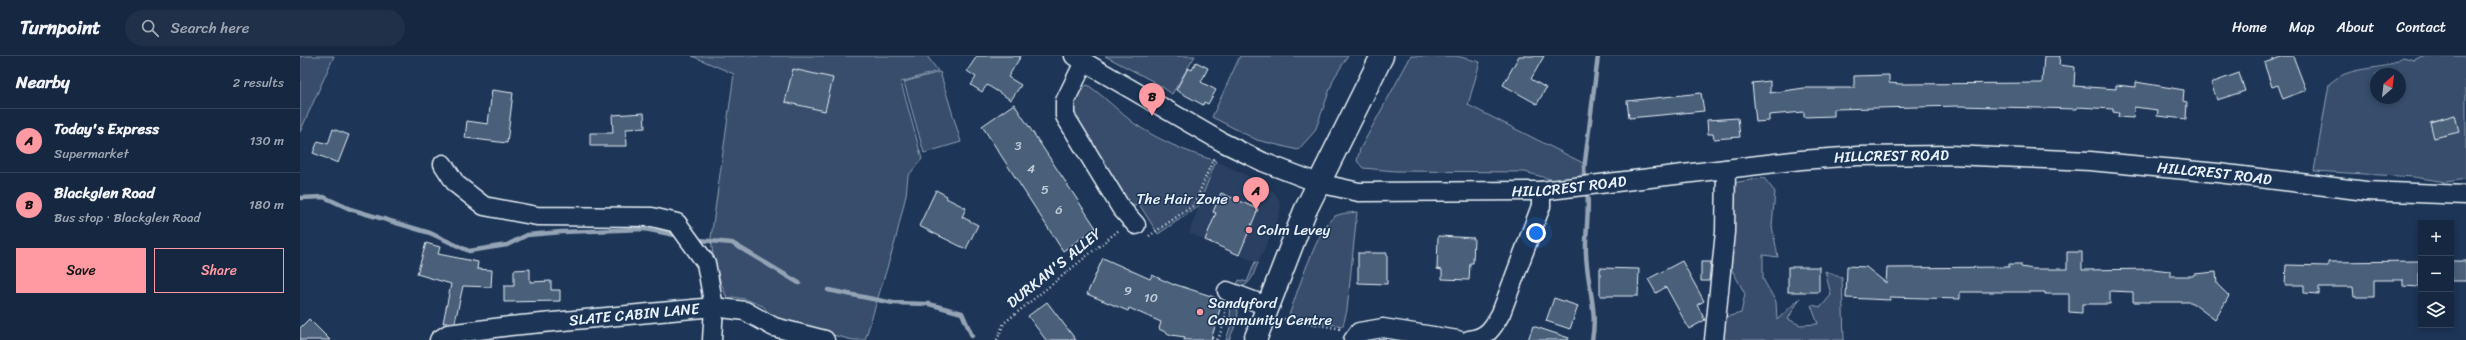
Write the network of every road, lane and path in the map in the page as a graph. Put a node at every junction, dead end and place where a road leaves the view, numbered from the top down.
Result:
1 (1382, 56) edge
2 (1079, 59) edge
3 (1214, 157) dead end
4 (443, 164) dead end
5 (1726, 168) junction
6 (1318, 183) junction
7 (1541, 191) junction
8 (2466, 195) edge
9 (1139, 227) junction
10 (1227, 291) joint
11 (714, 307) junction
12 (1275, 313) junction
13 (1356, 336) edge
14 (1212, 338) dead end
15 (439, 340) edge
16 (712, 340) edge
17 (825, 340) edge
18 (997, 340) edge
19 (1217, 340) edge
20 (1254, 340) edge
21 (1458, 340) edge
22 (1469, 340) edge
23 (1714, 340) edge

1 - 6 main road
2 - 6 street, HILLCREST ROAD
2 - 9 street
3 - 9 path, DURKAN'S ALLEY
4 - 11 street
5 - 7 street, HILLCREST ROAD
5 - 8 street, HILLCREST ROAD
5 - 23 street
6 - 7 street, HILLCREST ROAD
6 - 12 main road
7 - 22 street
9 - 18 path, DURKAN'S ALLEY
10 - 12 street
10 - 19 path
11 - 15 street, SLATE CABIN LANE
11 - 16 street
11 - 17 street, SLATE CABIN LANE
12 - 13 path
12 - 20 main road
13 - 21 street
14 - 19 path

